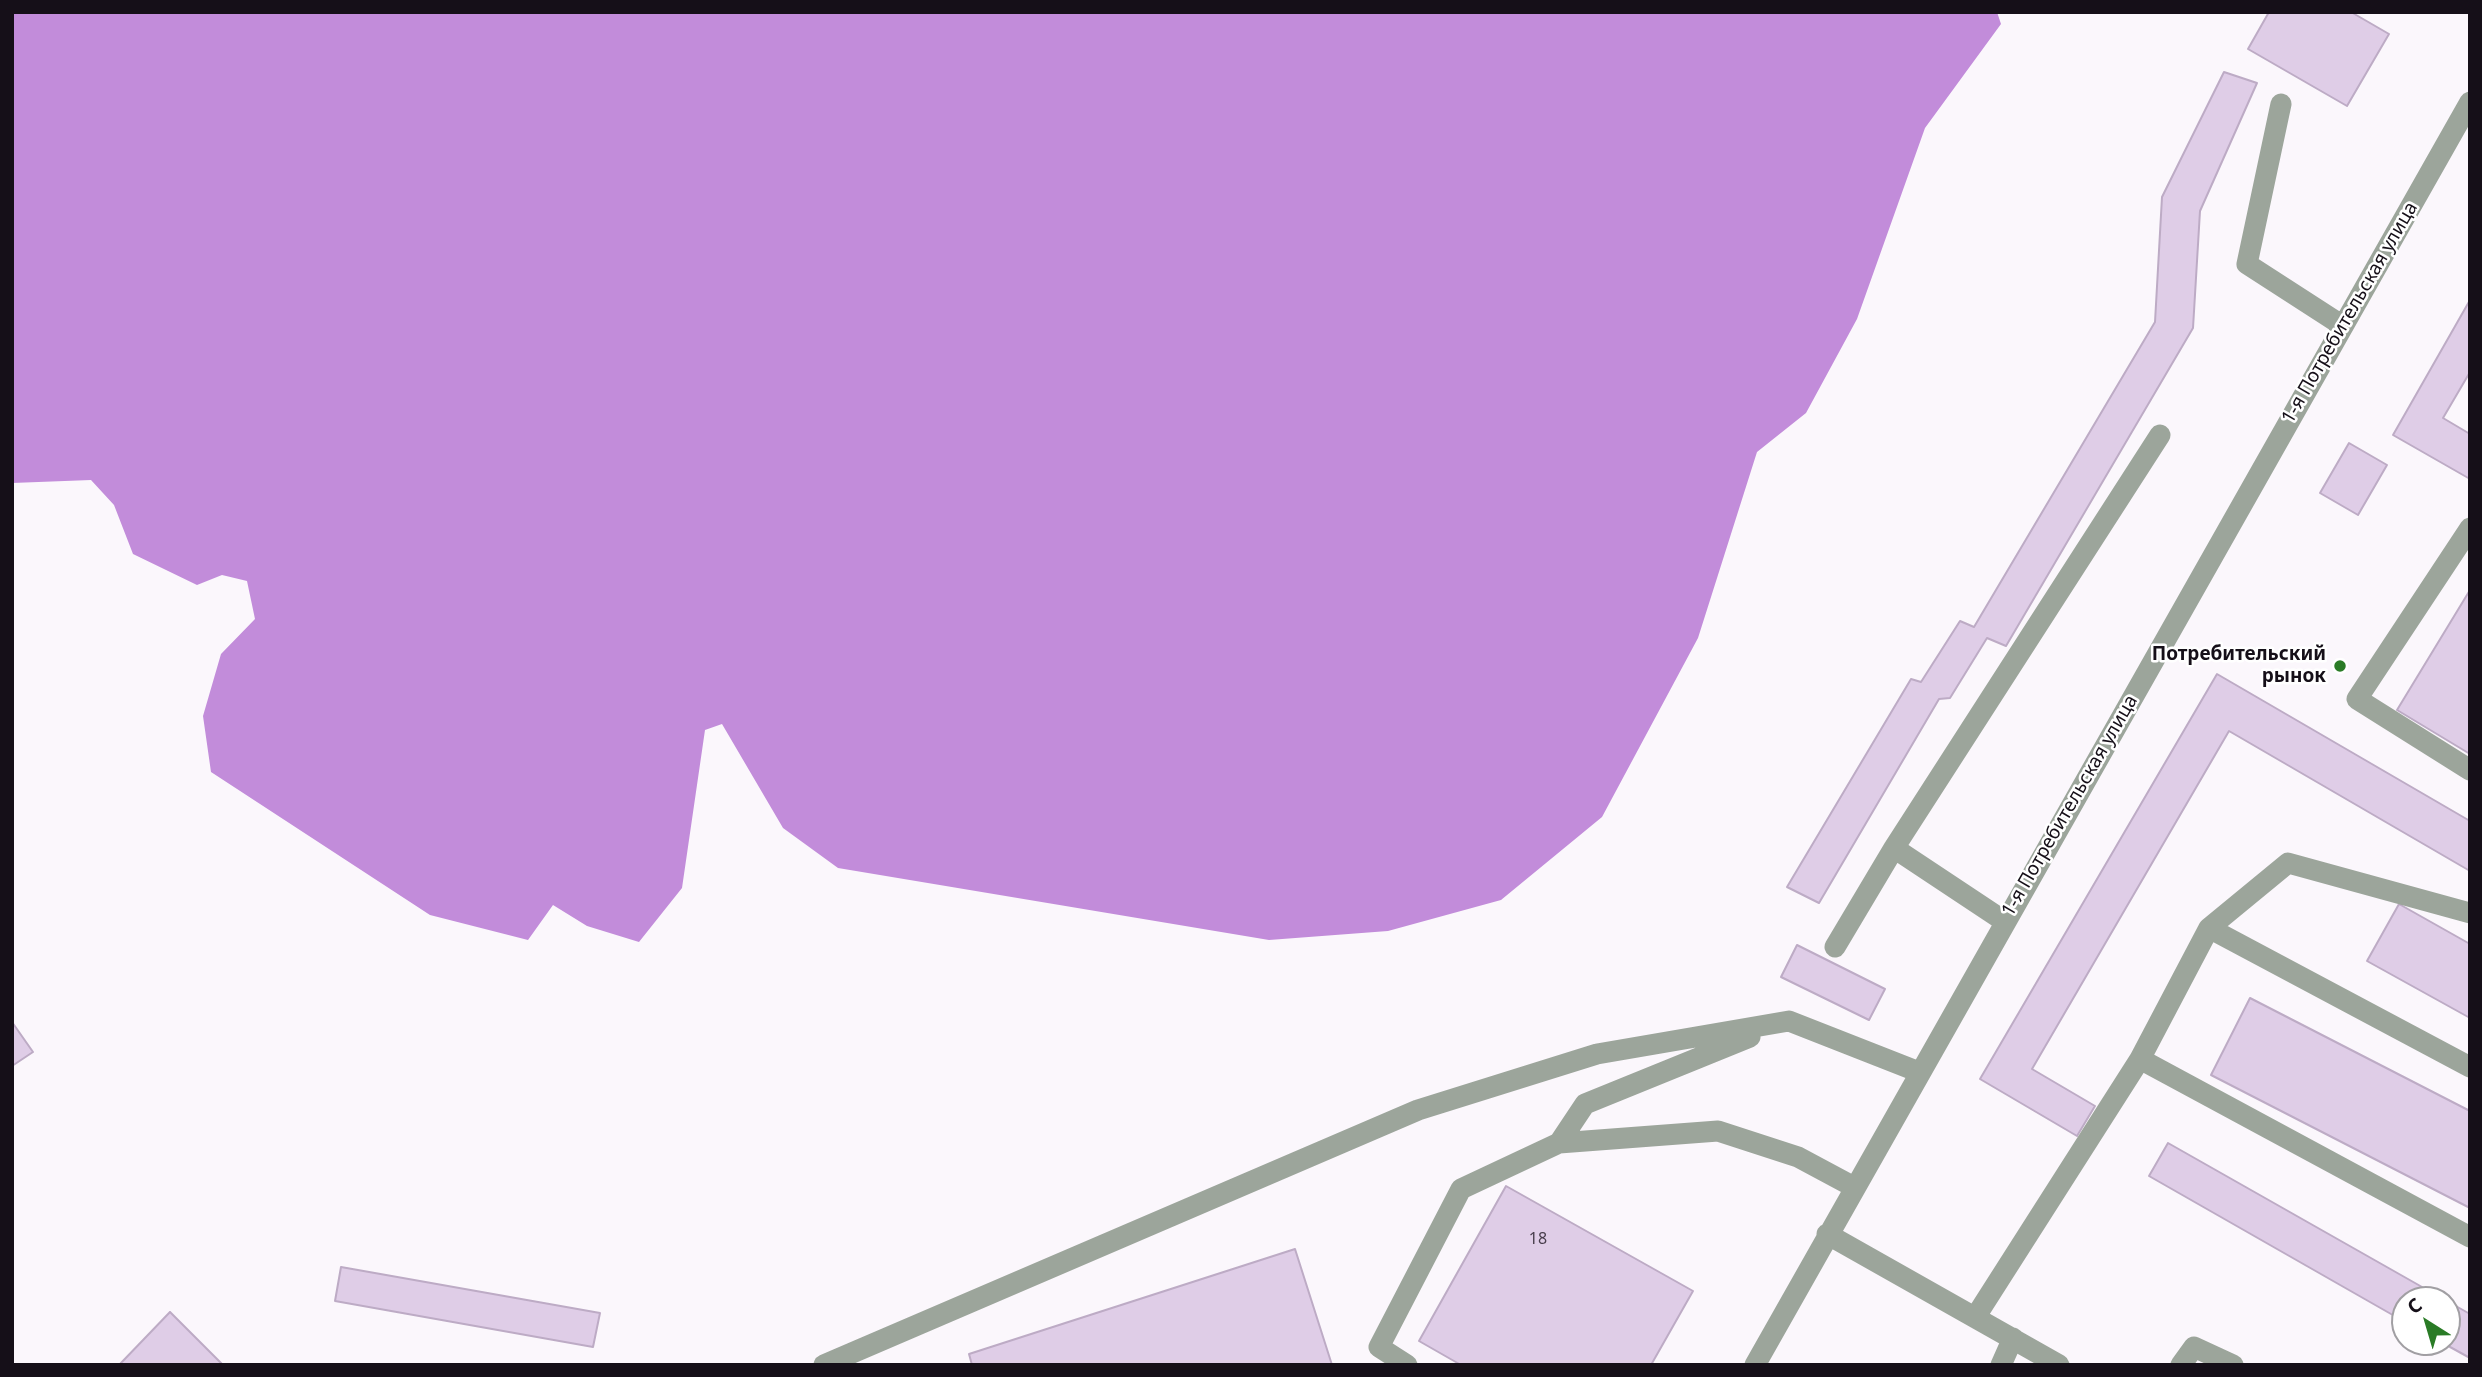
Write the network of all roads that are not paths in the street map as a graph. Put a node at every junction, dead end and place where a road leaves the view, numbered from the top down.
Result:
1 (2470, 102) edge
2 (2281, 104) dead end
3 (2343, 326) junction
4 (2160, 435) dead end
5 (2470, 528) edge
6 (2470, 771) edge
7 (1894, 848) junction
8 (2470, 914) edge
9 (2004, 921) junction
10 (2210, 928) junction
11 (1835, 947) dead end
12 (1789, 1021) junction
13 (2140, 1059) junction
14 (2470, 1067) edge
15 (1919, 1072) junction
16 (1559, 1143) junction
17 (1854, 1186) junction
18 (1827, 1234) junction
19 (2470, 1237) edge
20 (1976, 1316) junction
21 (2013, 1338) junction
22 (824, 1365) edge
23 (1407, 1365) edge
24 (1755, 1365) edge
25 (2001, 1365) edge
26 (2059, 1365) edge
27 (2181, 1365) edge
28 (2233, 1365) edge

1 - 3 street, 1-я Потребительская улица
2 - 3 street
3 - 9 street, 1-я Потребительская улица
4 - 7 street
5 - 6 street
7 - 9 street
7 - 11 street
8 - 10 street
9 - 15 street, 1-я Потребительская улица
10 - 13 street
10 - 14 street
12 - 15 street
12 - 16 street
12 - 22 street
13 - 19 street
13 - 20 street
15 - 17 street, 1-я Потребительская улица
16 - 17 street
16 - 23 street
17 - 18 street, 1-я Потребительская улица
18 - 20 street
18 - 24 street, 1-я Потребительская улица
20 - 21 street
21 - 25 street
21 - 26 street
27 - 28 street

